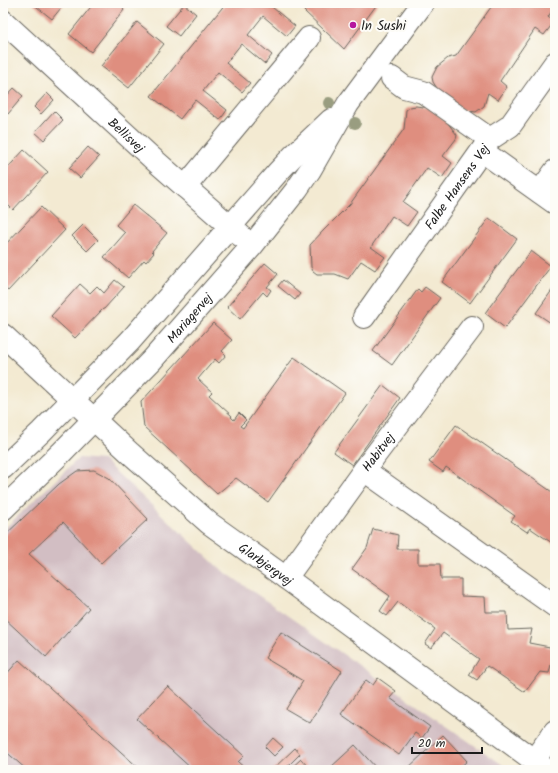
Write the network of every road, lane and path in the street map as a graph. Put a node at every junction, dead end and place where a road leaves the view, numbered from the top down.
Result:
1 (423, 3) edge
2 (3, 21) edge
3 (309, 38) dead end
4 (555, 63) edge
5 (392, 78) dead end
6 (348, 104) junction
7 (486, 145) junction
8 (555, 171) edge
9 (185, 186) junction
10 (547, 198) edge
11 (230, 227) junction
12 (252, 246) junction
13 (364, 317) dead end
14 (472, 327) dead end
15 (3, 335) edge
16 (72, 400) junction
17 (94, 419) junction
18 (3, 468) edge
19 (364, 470) junction
20 (3, 509) edge
21 (286, 578) junction
22 (555, 606) edge
23 (555, 731) edge
24 (539, 766) edge

1 - 6 street, Mariagervej
2 - 9 street, Bellisvej
3 - 9 street
4 - 7 street, Falbe Hansens Vej
5 - 7 street
6 - 11 street, Mariagervej
6 - 12 street, Mariagervej
7 - 10 street
7 - 13 street, Falbe Hansens Vej
8 - 10 street
9 - 11 street, Bellisvej
11 - 12 street, Bellisvej
11 - 16 street, Mariagervej
12 - 17 street, Mariagervej
14 - 19 street, Habitvej
15 - 16 street, Glarbjergvej
16 - 17 street, Glarbjergvej
16 - 18 street, Mariagervej
17 - 20 street, Mariagervej
17 - 21 street, Glarbjergvej
19 - 21 street, Habitvej
19 - 22 street
21 - 24 street, Glarbjergvej
23 - 24 street

